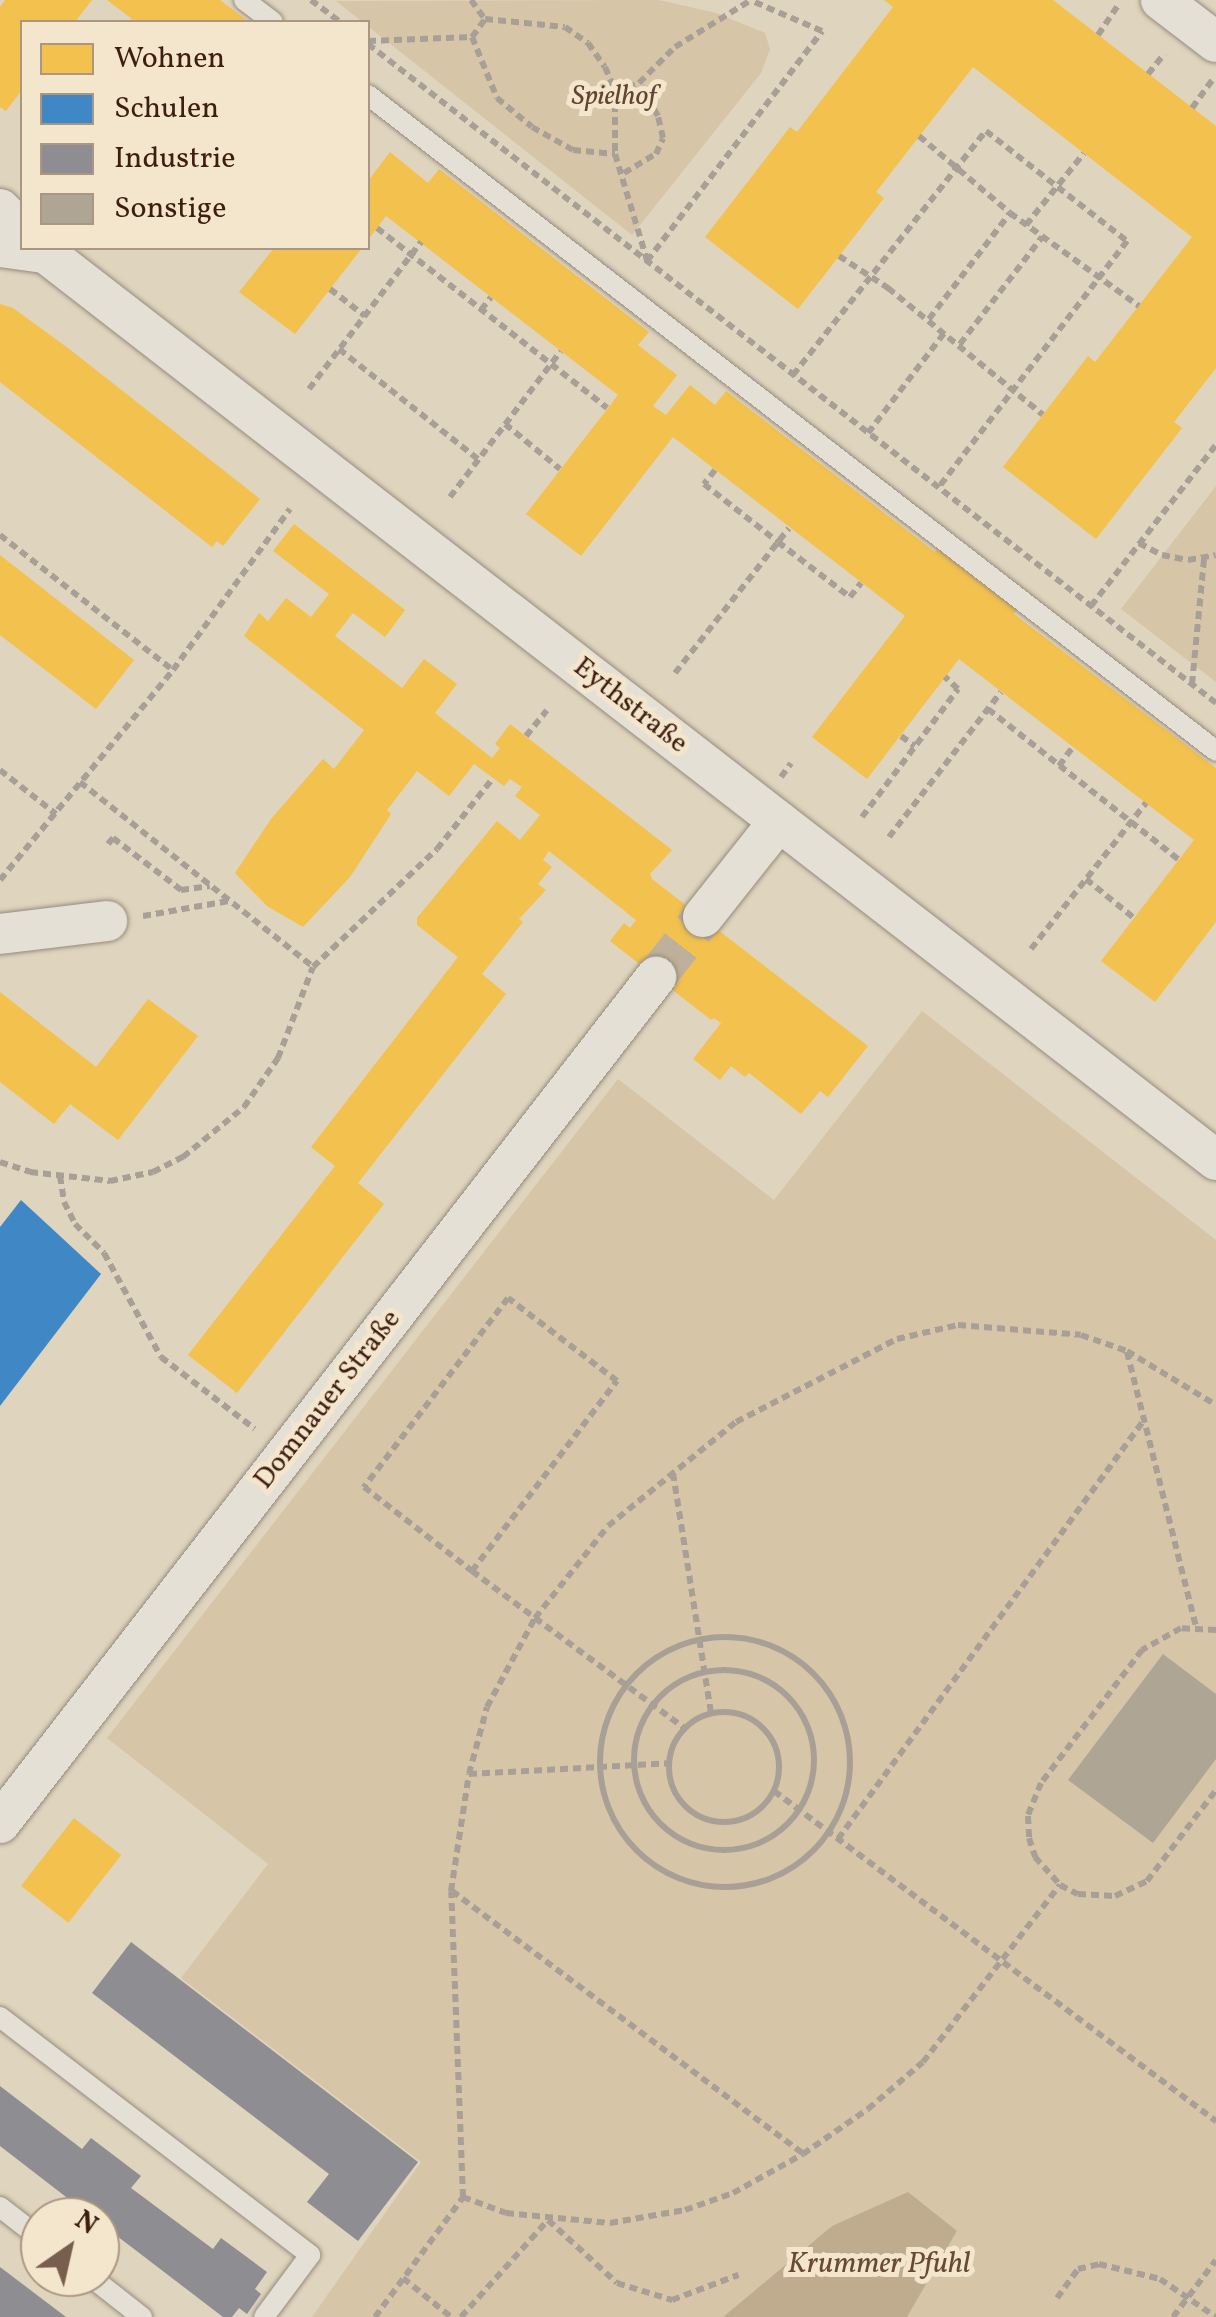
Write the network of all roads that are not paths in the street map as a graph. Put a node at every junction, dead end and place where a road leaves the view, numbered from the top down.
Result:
1 (244, 0) edge
2 (1162, 0) edge
3 (270, 20) edge
4 (1215, 60) edge
5 (370, 97) edge
6 (0, 209) edge
7 (20, 229) edge
8 (43, 250) edge
9 (1216, 751) edge
10 (778, 821) junction
11 (703, 917) tunnel mouth
12 (108, 922) road end
13 (0, 934) edge
14 (656, 977) tunnel mouth
15 (1216, 1160) edge
16 (0, 1823) edge
17 (0, 2016) edge
18 (0, 2207) edge
19 (20, 2222) edge
20 (116, 2297) edge
21 (142, 2317) edge
22 (264, 2317) edge

1 - 3 lane
2 - 4 street
5 - 9 lane
6 - 7 street, Eythstraße
8 - 10 street, Eythstraße
10 - 11 street
10 - 15 street, Eythstraße
12 - 13 street
14 - 16 street, Domnauer Straße
17 - 22 lane
18 - 19 lane
20 - 21 lane

